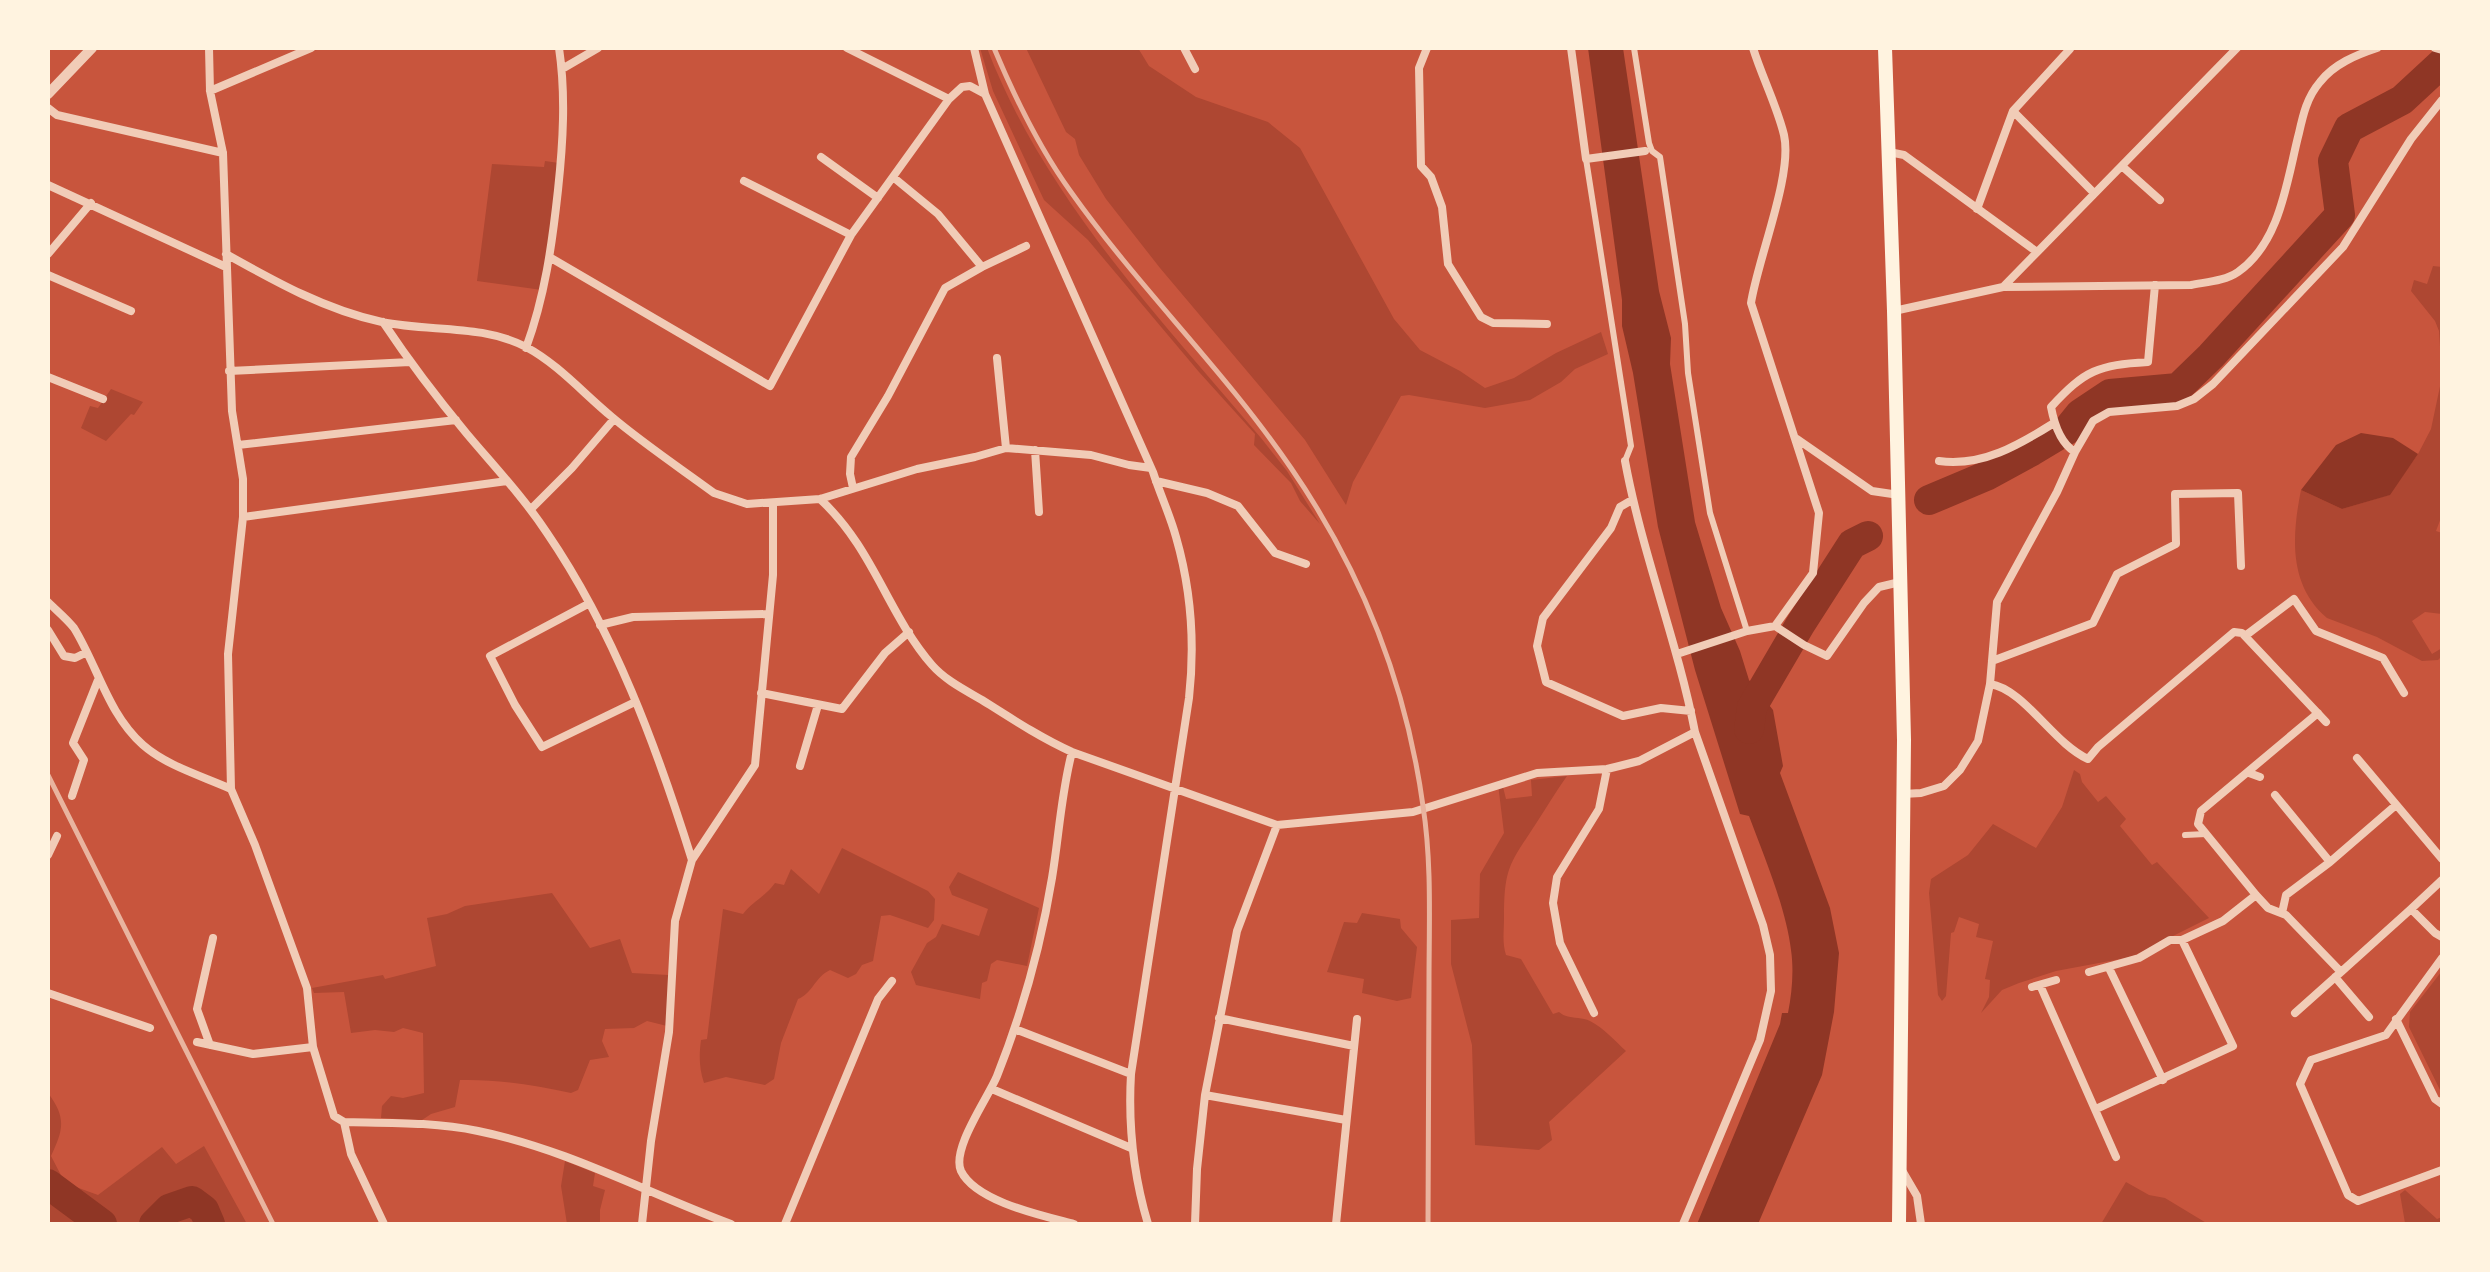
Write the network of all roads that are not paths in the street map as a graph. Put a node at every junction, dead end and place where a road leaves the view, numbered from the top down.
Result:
1 (92, 48) edge
2 (209, 48) edge
3 (311, 48) edge
4 (559, 48) edge
5 (598, 48) edge
6 (847, 48) edge
7 (974, 48) edge
8 (1184, 48) edge
9 (1427, 48) edge
10 (1571, 48) edge
11 (1634, 48) edge
12 (1753, 48) edge
13 (1885, 48) edge
14 (2237, 48) edge
15 (2377, 48) edge
16 (2070, 49) edge
17 (562, 69) junction
18 (1195, 69) dead end
19 (210, 91) junction
20 (48, 94) edge
21 (985, 94) junction
22 (949, 99) junction
23 (2442, 100) edge
24 (48, 108) edge
25 (2013, 111) junction
26 (1645, 151) dead end
27 (1889, 152) junction
28 (223, 153) junction
29 (821, 157) dead end
30 (1590, 159) junction
31 (2123, 167) junction
32 (893, 177) junction
33 (744, 181) dead end
34 (48, 185) edge
35 (2094, 193) junction
36 (878, 198) junction
37 (2160, 200) dead end
38 (91, 203) junction
39 (1977, 209) junction
40 (851, 235) junction
41 (1026, 246) dead end
42 (2037, 252) junction
43 (48, 254) edge
44 (226, 254) junction
45 (551, 258) junction
46 (226, 267) junction
47 (982, 267) junction
48 (48, 275) edge
49 (2155, 285) junction
50 (2003, 287) junction
51 (131, 311) dead end
52 (1894, 311) junction
53 (383, 322) junction
54 (1547, 324) dead end
55 (526, 348) junction
56 (997, 358) dead end
57 (410, 362) junction
58 (229, 371) junction
59 (48, 377) edge
60 (103, 399) dead end
61 (614, 419) junction
62 (456, 420) junction
63 (2054, 423) junction
64 (1796, 438) junction
65 (238, 445) junction
66 (1006, 448) junction
67 (1035, 450) junction
68 (2070, 451) junction
69 (1625, 461) joint
70 (1939, 461) dead end
71 (1151, 468) junction
72 (507, 481) junction
73 (1156, 481) junction
74 (853, 488) junction
75 (1899, 495) junction
76 (820, 499) junction
77 (1632, 500) junction
78 (773, 503) junction
79 (531, 509) junction
80 (1039, 512) dead end
81 (243, 517) junction
82 (1306, 564) dead end
83 (2241, 566) dead end
84 (1900, 582) junction
85 (48, 602) edge
86 (588, 604) junction
87 (768, 614) junction
88 (600, 625) junction
89 (1775, 626) junction
90 (48, 630) edge
91 (909, 632) junction
92 (1742, 632) junction
93 (2245, 636) junction
94 (85, 653) junction
95 (1681, 653) junction
96 (1992, 661) junction
97 (98, 680) junction
98 (1990, 684) junction
99 (761, 693) junction
100 (2404, 693) dead end
101 (635, 702) junction
102 (818, 705) junction
103 (1691, 711) junction
104 (2318, 713) junction
105 (2326, 722) dead end
106 (1695, 732) junction
107 (1072, 752) junction
108 (2357, 758) dead end
109 (800, 766) dead end
110 (1607, 769) junction
111 (2246, 770) junction
112 (2260, 777) dead end
113 (1176, 788) junction
114 (231, 789) junction
115 (1903, 794) junction
116 (2275, 795) dead end
117 (72, 796) dead end
118 (2396, 805) junction
119 (1277, 825) junction
120 (2207, 834) junction
121 (2185, 835) dead end
122 (57, 836) dead end
123 (48, 855) edge
124 (2442, 859) edge
125 (692, 860) junction
126 (2330, 862) junction
127 (2442, 880) edge
128 (2256, 895) junction
129 (2411, 909) junction
130 (2282, 913) junction
131 (2442, 937) edge
132 (213, 938) dead end
133 (2182, 940) junction
134 (2442, 958) edge
135 (2109, 968) junction
136 (2089, 972) dead end
137 (2338, 974) junction
138 (2056, 980) dead end
139 (892, 981) dead end
140 (48, 993) edge
141 (1594, 1013) dead end
142 (2295, 1013) dead end
143 (2369, 1017) dead end
144 (1219, 1018) junction
145 (1357, 1019) dead end
146 (2396, 1019) junction
147 (150, 1028) dead end
148 (1015, 1029) junction
149 (197, 1042) dead end
150 (210, 1045) junction
151 (1354, 1046) junction
152 (313, 1047) junction
153 (1131, 1074) junction
154 (2163, 1080) junction
155 (992, 1089) junction
156 (1205, 1095) junction
157 (2442, 1104) edge
158 (2096, 1109) junction
159 (1346, 1120) junction
160 (344, 1122) junction
161 (1131, 1148) junction
162 (2116, 1157) dead end
163 (1900, 1167) junction
164 (2442, 1170) edge
165 (645, 1187) junction
166 (384, 1224) edge
167 (642, 1224) edge
168 (731, 1224) edge
169 (785, 1224) edge
170 (1074, 1224) edge
171 (1148, 1224) edge
172 (1195, 1224) edge
173 (1336, 1224) edge
174 (1683, 1224) edge
175 (1899, 1224) edge
176 (1921, 1224) edge

1 - 20 street
2 - 19 street
3 - 19 street
4 - 17 street
5 - 17 street
6 - 22 street
7 - 21 street
8 - 18 street
9 - 54 street
10 - 30 street
11 - 92 street
12 - 64 street
13 - 27 highway
14 - 31 street
15 - 49 street
16 - 25 street
17 - 45 street
19 - 28 street
21 - 22 street
21 - 71 street
22 - 32 street
23 - 68 street
24 - 28 street
25 - 35 street
25 - 39 street
26 - 30 street
27 - 39 street
27 - 52 highway
28 - 44 street
29 - 36 street
30 - 69 street
31 - 35 street
31 - 37 street
32 - 36 street
32 - 47 street
33 - 40 street
34 - 38 street
35 - 42 street
36 - 40 street
38 - 43 street
38 - 46 street
39 - 42 street
40 - 45 street
41 - 47 street
42 - 50 street
44 - 46 street
44 - 53 street
45 - 55 street
46 - 58 street
47 - 74 street
48 - 51 street
49 - 50 street
49 - 63 street
50 - 52 street
52 - 75 highway
53 - 55 street
53 - 57 street
55 - 61 street
56 - 66 street
57 - 58 street
57 - 62 street
58 - 65 street
59 - 60 street
61 - 78 street
61 - 79 street
62 - 65 street
62 - 72 street
63 - 68 street
63 - 70 street
64 - 75 street
64 - 89 street
65 - 81 street
66 - 67 street
66 - 74 street
67 - 71 street
67 - 80 street
68 - 96 street
69 - 77 street
71 - 73 street
72 - 79 street
72 - 81 street
73 - 82 street
73 - 113 street
74 - 76 street
75 - 84 highway
76 - 78 street
76 - 91 street
77 - 95 street
77 - 103 street
78 - 87 street
79 - 86 street
81 - 114 street
83 - 96 street
84 - 89 street
84 - 115 highway
85 - 94 street
86 - 88 street
86 - 101 street
87 - 88 street
87 - 99 street
88 - 101 street
89 - 92 street
90 - 94 street
91 - 102 street
91 - 107 street
92 - 95 street
93 - 98 street
93 - 100 street
93 - 104 street
94 - 97 street
95 - 103 street
96 - 98 street
97 - 114 street
97 - 117 street
98 - 115 street
99 - 102 street
99 - 125 street
101 - 125 street
102 - 109 street
103 - 106 street
104 - 105 street
104 - 111 street
106 - 110 street
106 - 174 street
107 - 113 street
107 - 148 street
108 - 118 street
110 - 119 street
110 - 141 street
111 - 112 street
111 - 120 street
113 - 119 street
113 - 153 street
114 - 152 street
115 - 163 highway
116 - 126 street
118 - 124 street
118 - 126 street
119 - 144 street
120 - 121 street
120 - 128 street
122 - 123 street
125 - 165 street
126 - 130 street
127 - 129 street
128 - 130 street
128 - 133 street
129 - 131 street
129 - 137 street
130 - 137 street
132 - 150 street
133 - 135 street
133 - 154 street
134 - 146 street
135 - 136 street
135 - 154 street
137 - 142 street
137 - 143 street
138 - 158 street
139 - 169 street
140 - 147 street
144 - 151 street
144 - 156 street
145 - 151 street
146 - 157 street
146 - 164 street
148 - 153 street
148 - 155 street
149 - 150 street
150 - 152 street
151 - 159 street
152 - 160 street
153 - 161 street
154 - 158 street
155 - 161 street
155 - 170 street
156 - 159 street
156 - 172 street
158 - 162 street
159 - 173 street
160 - 165 street
160 - 166 street
161 - 171 street
163 - 175 highway
163 - 176 street
165 - 167 street
165 - 168 street

